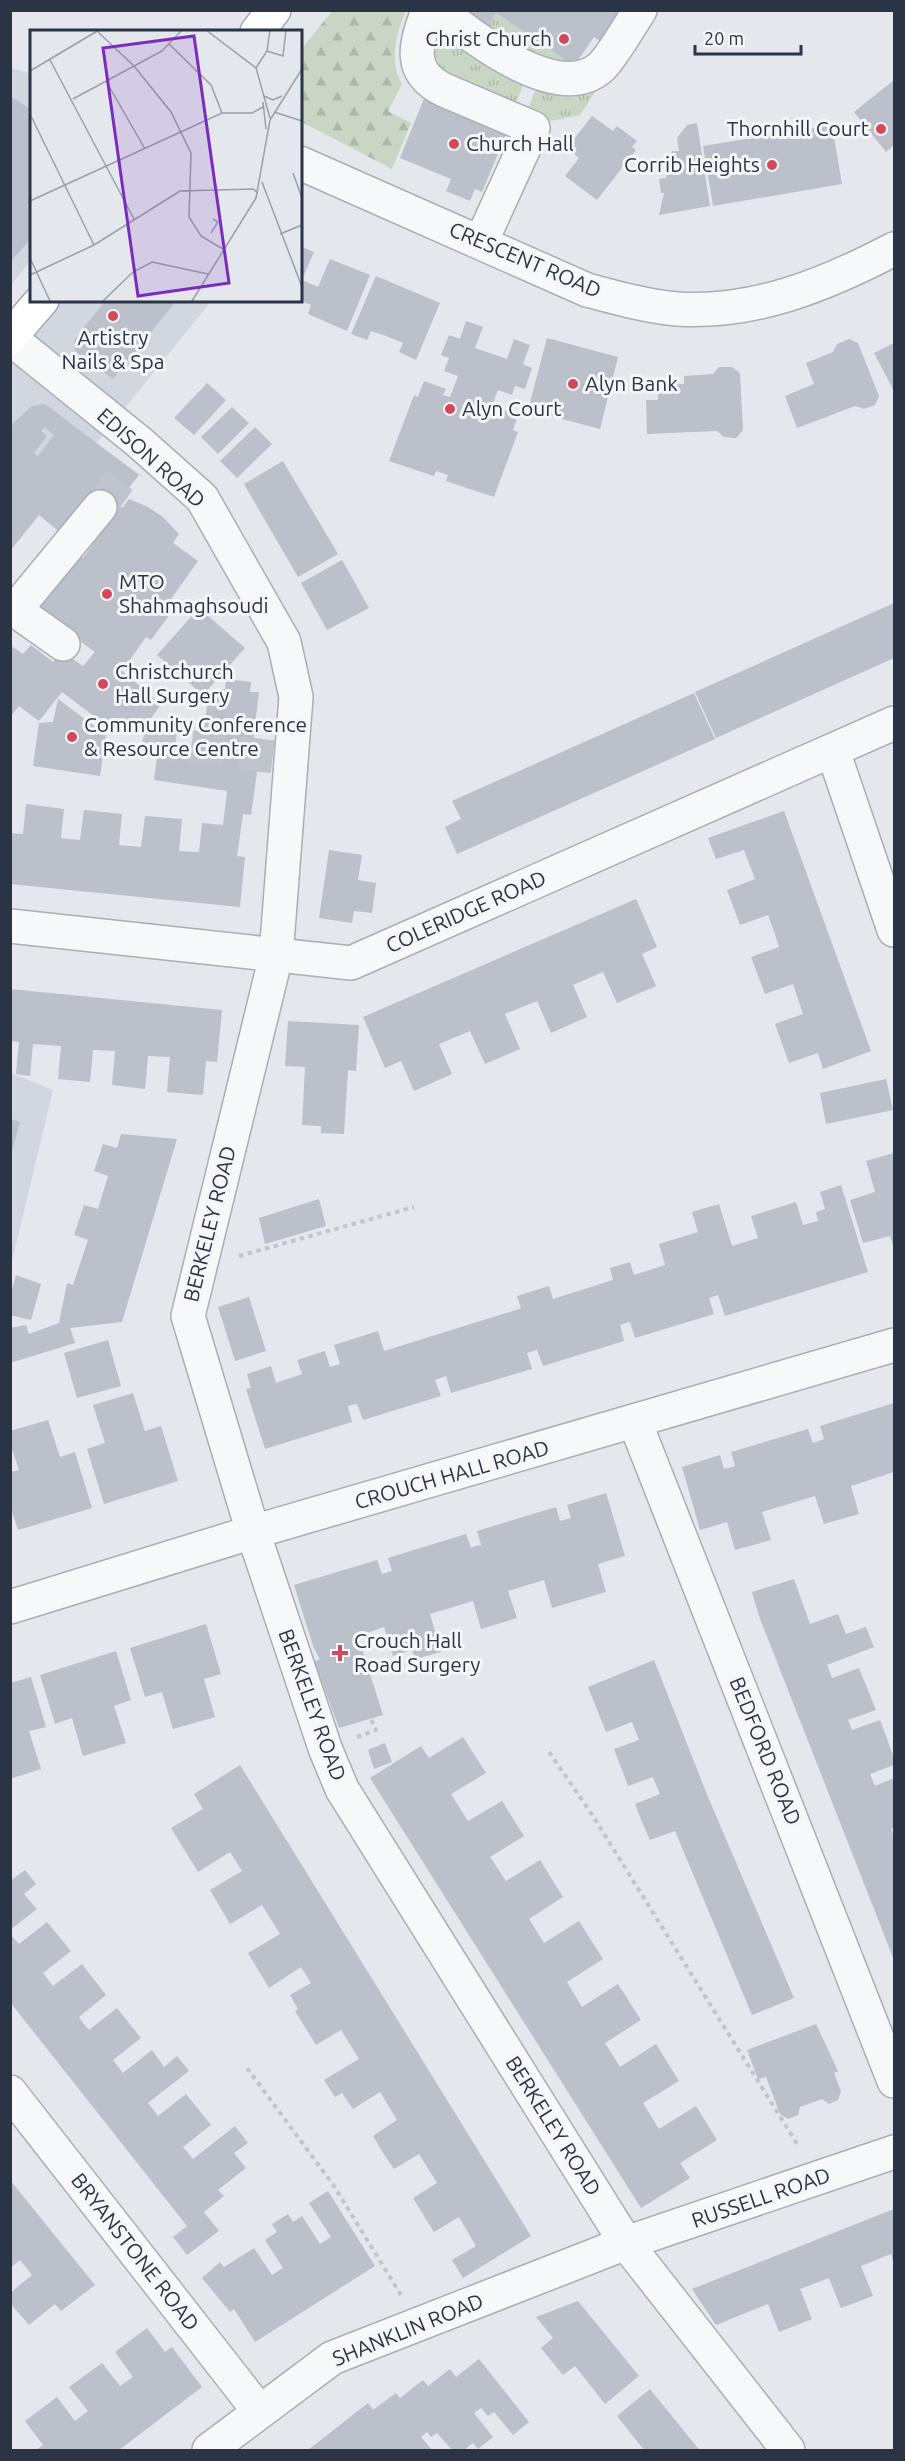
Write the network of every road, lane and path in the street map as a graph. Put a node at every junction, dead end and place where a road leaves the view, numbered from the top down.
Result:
1 (274, 10) edge
2 (428, 10) edge
3 (438, 10) edge
4 (640, 10) edge
5 (259, 30) edge
6 (302, 164) edge
7 (481, 243) junction
8 (894, 249) edge
9 (40, 302) edge
10 (10, 338) edge
11 (100, 507) tunnel mouth
12 (63, 644) dead end
13 (894, 723) edge
14 (833, 751) junction
15 (10, 926) edge
16 (894, 930) edge
17 (276, 956) junction
18 (414, 1207) dead end
19 (204, 1251) junction
20 (894, 1345) edge
21 (635, 1422) junction
22 (253, 1532) junction
23 (10, 1607) edge
24 (549, 1752) dead end
25 (246, 2068) dead end
26 (894, 2081) edge
27 (10, 2092) edge
28 (894, 2152) edge
29 (813, 2180) junction
30 (626, 2243) junction
31 (419, 2324) junction
32 (259, 2411) junction
33 (209, 2451) edge
34 (788, 2451) edge

1 - 5 main road
2 - 7 street
3 - 4 street
6 - 7 street, CRESCENT ROAD
7 - 8 street, CRESCENT ROAD
9 - 10 main road
10 - 17 street, EDISON ROAD
11 - 12 street
13 - 14 street, COLERIDGE ROAD
14 - 16 street
14 - 17 street, COLERIDGE ROAD
15 - 17 street, COLERIDGE ROAD
17 - 19 street, BERKELEY ROAD
18 - 19 path
19 - 22 street, BERKELEY ROAD
20 - 21 street, CROUCH HALL ROAD
21 - 22 street, CROUCH HALL ROAD
21 - 26 street, BEDFORD ROAD
22 - 23 street, CROUCH HALL ROAD
22 - 30 street, BERKELEY ROAD
24 - 29 path
25 - 31 path
27 - 32 street, BRYANSTONE ROAD
28 - 29 street, RUSSELL ROAD
29 - 30 street, RUSSELL ROAD
30 - 31 street, SHANKLIN ROAD
30 - 34 street, BERKELEY ROAD
31 - 32 street, SHANKLIN ROAD
32 - 33 street, SHANKLIN ROAD

